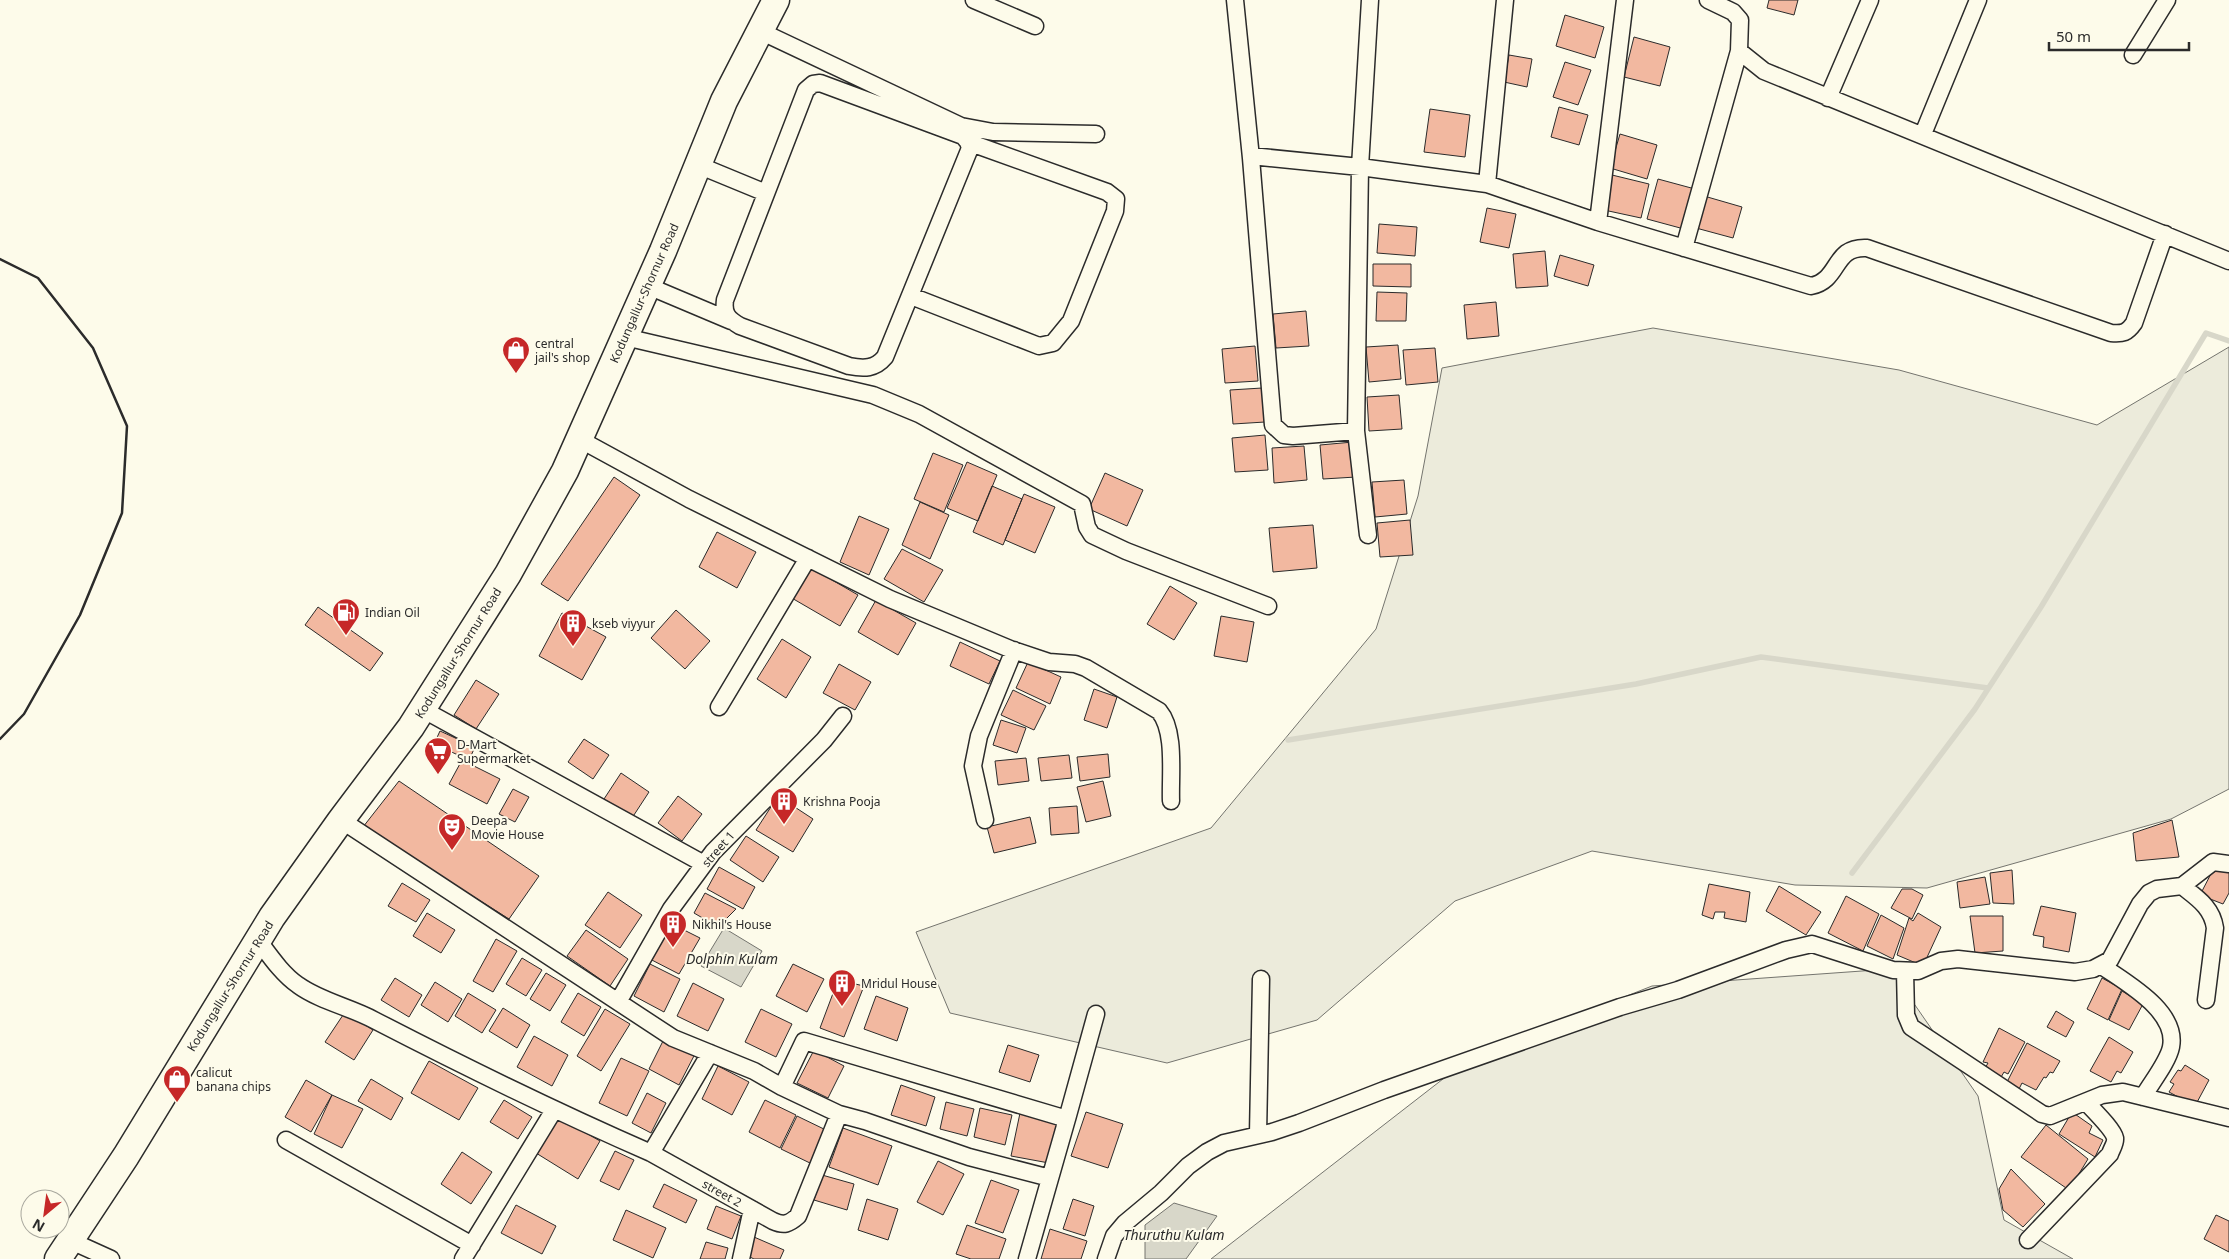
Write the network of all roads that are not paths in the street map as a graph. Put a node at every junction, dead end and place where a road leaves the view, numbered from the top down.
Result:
1 (776, 0) edge
2 (974, 0) edge
3 (1235, 0) edge
4 (1370, 0) edge
5 (1505, 0) edge
6 (1625, 0) edge
7 (1708, 0) edge
8 (1870, 0) edge
9 (1978, 0) edge
10 (2166, 0) edge
11 (1034, 26) dead end
12 (760, 31) junction
13 (1739, 51) junction
14 (2133, 55) dead end
15 (1828, 98) junction
16 (1096, 134) dead end
17 (1923, 134) junction
18 (968, 142) junction
19 (1251, 156) junction
20 (698, 165) junction
21 (1360, 167) junction
22 (1487, 184) junction
23 (766, 193) junction
24 (1598, 222) junction
25 (2165, 234) junction
26 (1684, 248) junction
27 (2229, 261) edge
28 (648, 286) junction
29 (911, 296) junction
30 (731, 321) junction
31 (625, 338) junction
32 (1356, 431) junction
33 (579, 439) junction
34 (1368, 535) dead end
35 (808, 558) junction
36 (1268, 606) dead end
37 (1014, 650) junction
38 (719, 707) dead end
39 (422, 709) junction
40 (843, 716) dead end
41 (1171, 801) dead end
42 (341, 820) junction
43 (985, 820) dead end
44 (704, 864) junction
45 (2229, 864) edge
46 (2182, 886) junction
47 (258, 940) junction
48 (2102, 966) junction
49 (1905, 972) junction
50 (1261, 979) dead end
51 (2206, 1000) dead end
52 (618, 1002) junction
53 (1096, 1014) dead end
54 (710, 1053) junction
55 (782, 1087) junction
56 (2143, 1097) junction
57 (2086, 1102) junction
58 (554, 1110) junction
59 (839, 1114) junction
60 (2229, 1118) edge
61 (1067, 1119) junction
62 (1258, 1135) junction
63 (286, 1140) dead end
64 (651, 1153) junction
65 (1050, 1178) junction
66 (752, 1209) junction
67 (2028, 1240) dead end
68 (472, 1245) junction
69 (64, 1250) edge
70 (111, 1259) edge
71 (463, 1259) edge
72 (741, 1259) edge
73 (1027, 1259) edge
74 (1106, 1259) edge

1 - 12 main road, Kodungallur-Shornur Road
2 - 11 street
3 - 19 street
4 - 21 street
5 - 22 street
6 - 24 street
7 - 13 street
8 - 15 street
9 - 17 street
10 - 14 street
12 - 16 street
12 - 20 main road, Kodungallur-Shornur Road
13 - 15 street
13 - 26 street
15 - 17 street
17 - 25 street
18 - 23 street
18 - 29 street
18 - 29 street
19 - 21 street
19 - 32 street
20 - 23 street
20 - 28 main road, Kodungallur-Shornur Road
21 - 22 street
21 - 32 street
22 - 24 street
23 - 30 street
24 - 26 street
25 - 26 street
25 - 27 street
28 - 30 street
28 - 31 main road, Kodungallur-Shornur Road
29 - 30 street
31 - 33 main road, Kodungallur-Shornur Road
31 - 36 street
32 - 34 street
33 - 35 street
33 - 39 main road, Kodungallur-Shornur Road
35 - 37 street
35 - 38 street
37 - 41 street
37 - 43 street
39 - 42 main road, Kodungallur-Shornur Road
39 - 44 street
40 - 44 street, street 1
42 - 47 main road, Kodungallur-Shornur Road
42 - 52 street
44 - 52 street, street 1
45 - 46 street
46 - 48 street
46 - 51 street
47 - 58 street, street 2
47 - 69 main road, Kodungallur-Shornur Road
48 - 49 street
48 - 56 street
49 - 57 street
49 - 62 street
50 - 62 street
52 - 54 street
53 - 61 street
54 - 55 street
54 - 64 street
55 - 59 street
55 - 61 street
56 - 57 street
56 - 60 street
57 - 67 street
58 - 64 street, street 2
58 - 68 street
59 - 65 street
59 - 66 street, street 2
61 - 65 street
62 - 74 street
63 - 68 street
64 - 66 street, street 2
65 - 73 street
66 - 72 street
68 - 71 street
69 - 70 street

